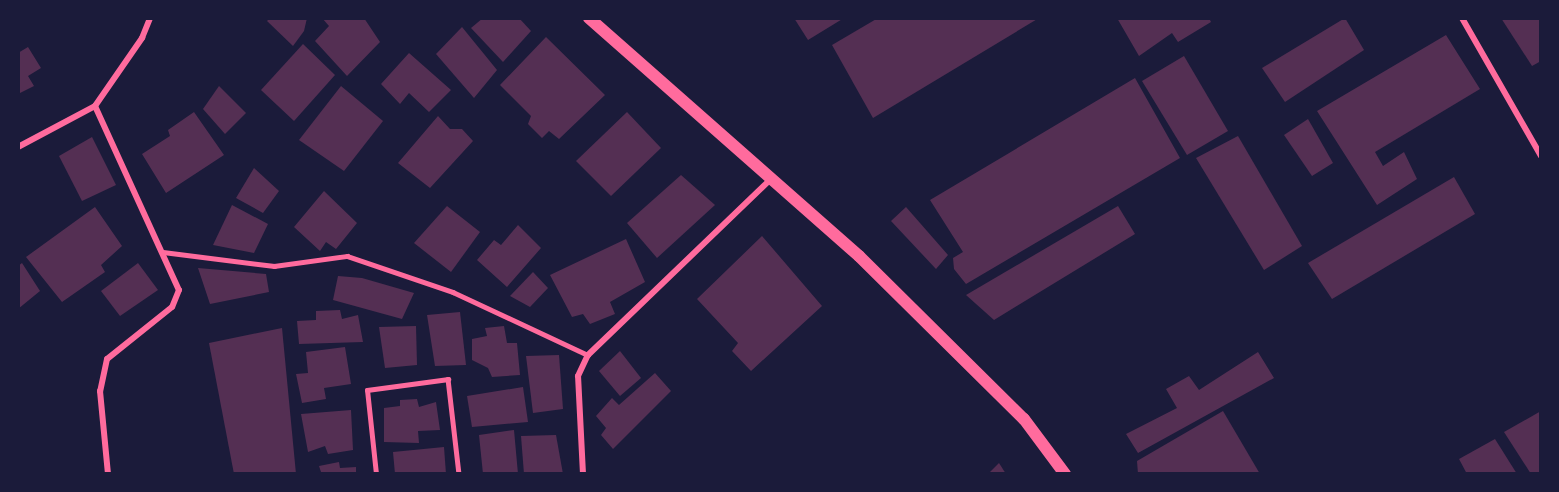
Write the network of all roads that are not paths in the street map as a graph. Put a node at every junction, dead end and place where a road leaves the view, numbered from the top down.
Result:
1 (150, 18) edge
2 (589, 18) edge
3 (1462, 18) edge
4 (94, 106) junction
5 (18, 147) edge
6 (1541, 156) edge
7 (771, 179) junction
8 (164, 252) junction
9 (588, 355) junction
10 (108, 474) edge
11 (376, 474) edge
12 (459, 474) edge
13 (584, 474) edge
14 (1065, 474) edge

1 - 4 street
2 - 7 main road
3 - 6 street
4 - 5 street
4 - 8 street
7 - 9 street
7 - 14 main road
8 - 9 lane
8 - 10 street
9 - 13 street
11 - 12 lane

